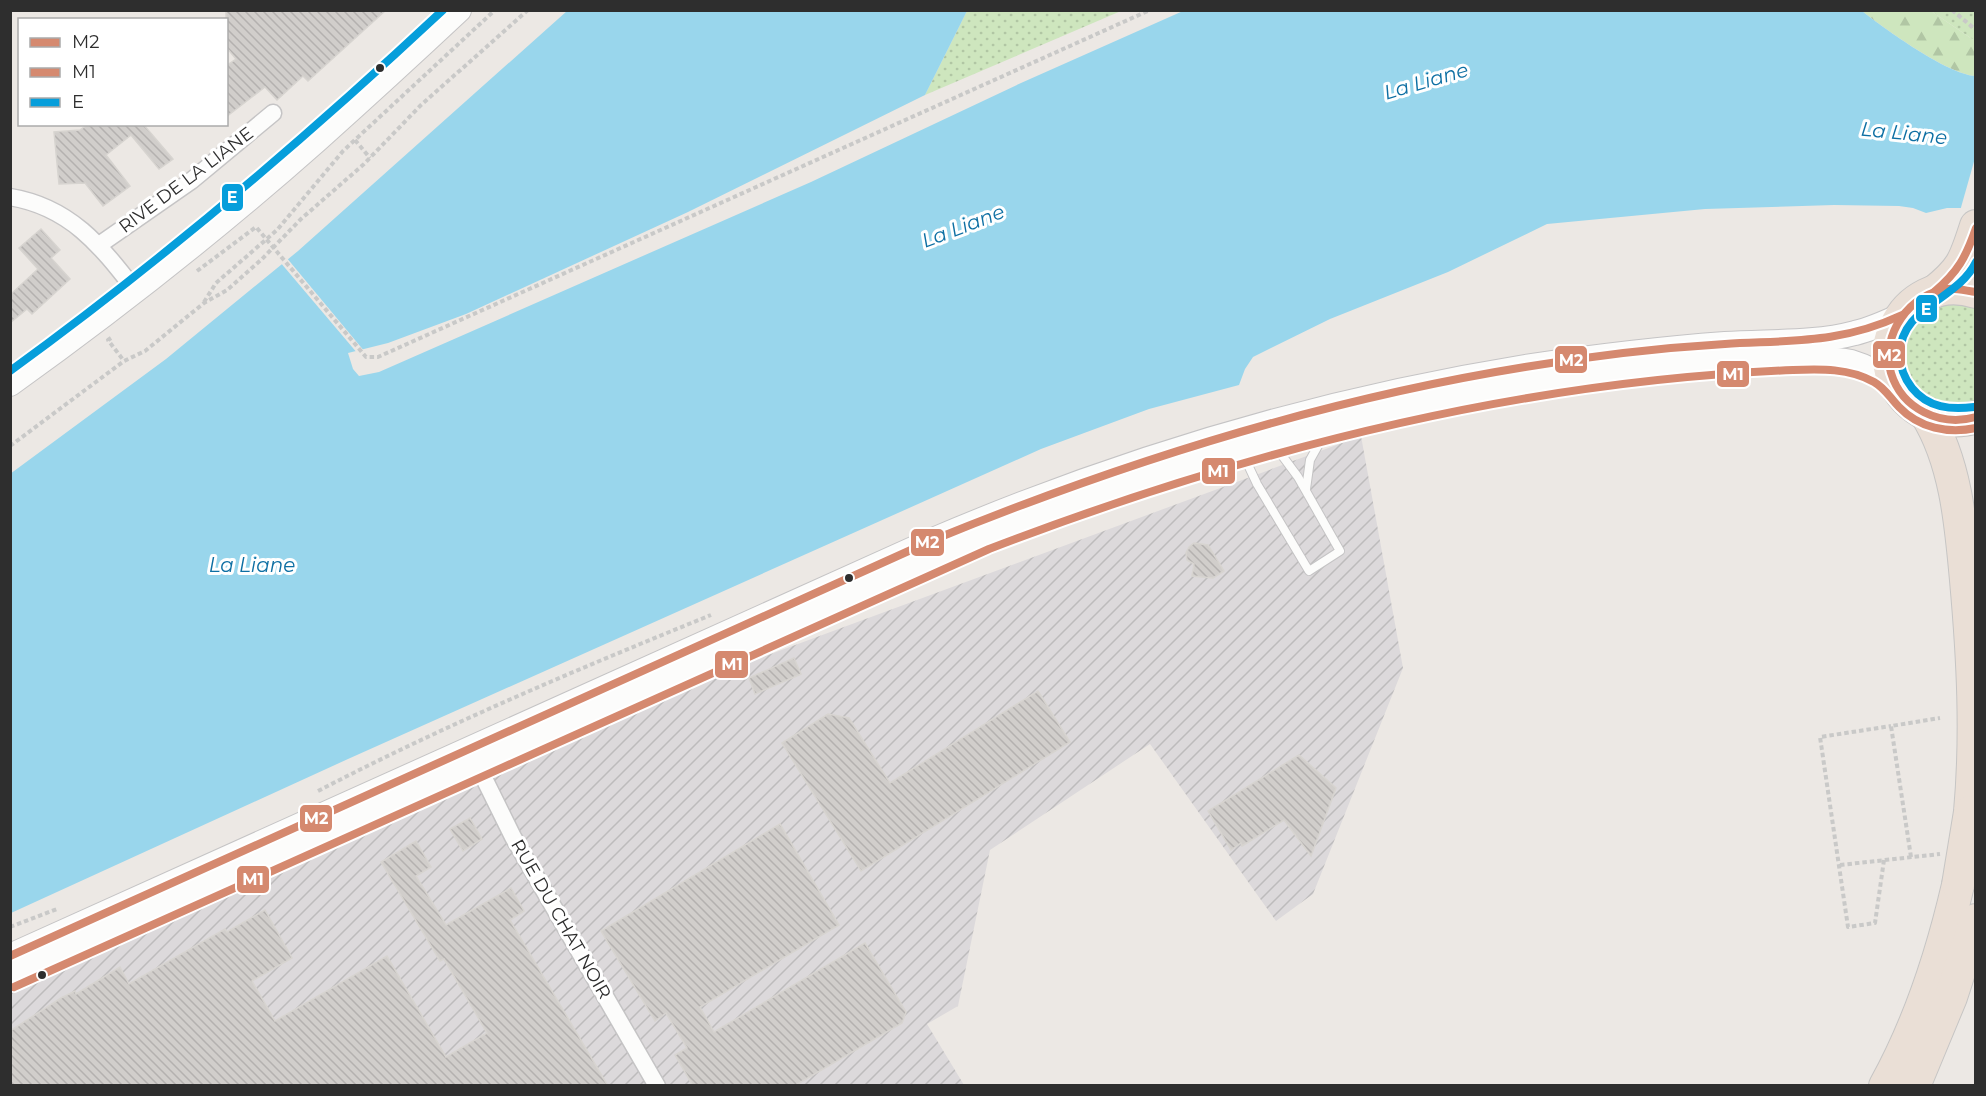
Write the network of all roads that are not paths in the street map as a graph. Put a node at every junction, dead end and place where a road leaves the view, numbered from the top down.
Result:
1 (459, 10) edge
2 (273, 113) dead end
3 (10, 197) edge
4 (1972, 236) edge
5 (99, 245) junction
6 (135, 290) junction
7 (1934, 292) junction
8 (1976, 292) edge
9 (1902, 315) junction
10 (10, 384) edge
11 (1897, 386) junction
12 (1926, 414) junction
13 (1976, 417) edge
14 (1331, 426) junction
15 (1243, 436) junction
16 (1271, 442) junction
17 (1305, 490) junction
18 (474, 758) junction
19 (1976, 920) edge
20 (10, 956) edge
21 (10, 977) edge
22 (657, 1086) edge
23 (1886, 1086) edge
24 (1914, 1086) edge

1 - 6 street
2 - 5 street, RIVE DE LA LIANE
3 - 5 street
4 - 7 highway
5 - 6 street
6 - 10 street
7 - 8 highway
7 - 9 highway
9 - 11 highway
9 - 15 street
11 - 12 highway
11 - 14 street
12 - 13 highway
12 - 23 highway, bridge
14 - 16 street
14 - 17 lane
15 - 16 street
15 - 17 lane
15 - 18 street
16 - 17 lane
18 - 20 street
18 - 21 street
18 - 22 street, RUE DU CHAT NOIR
19 - 24 highway

